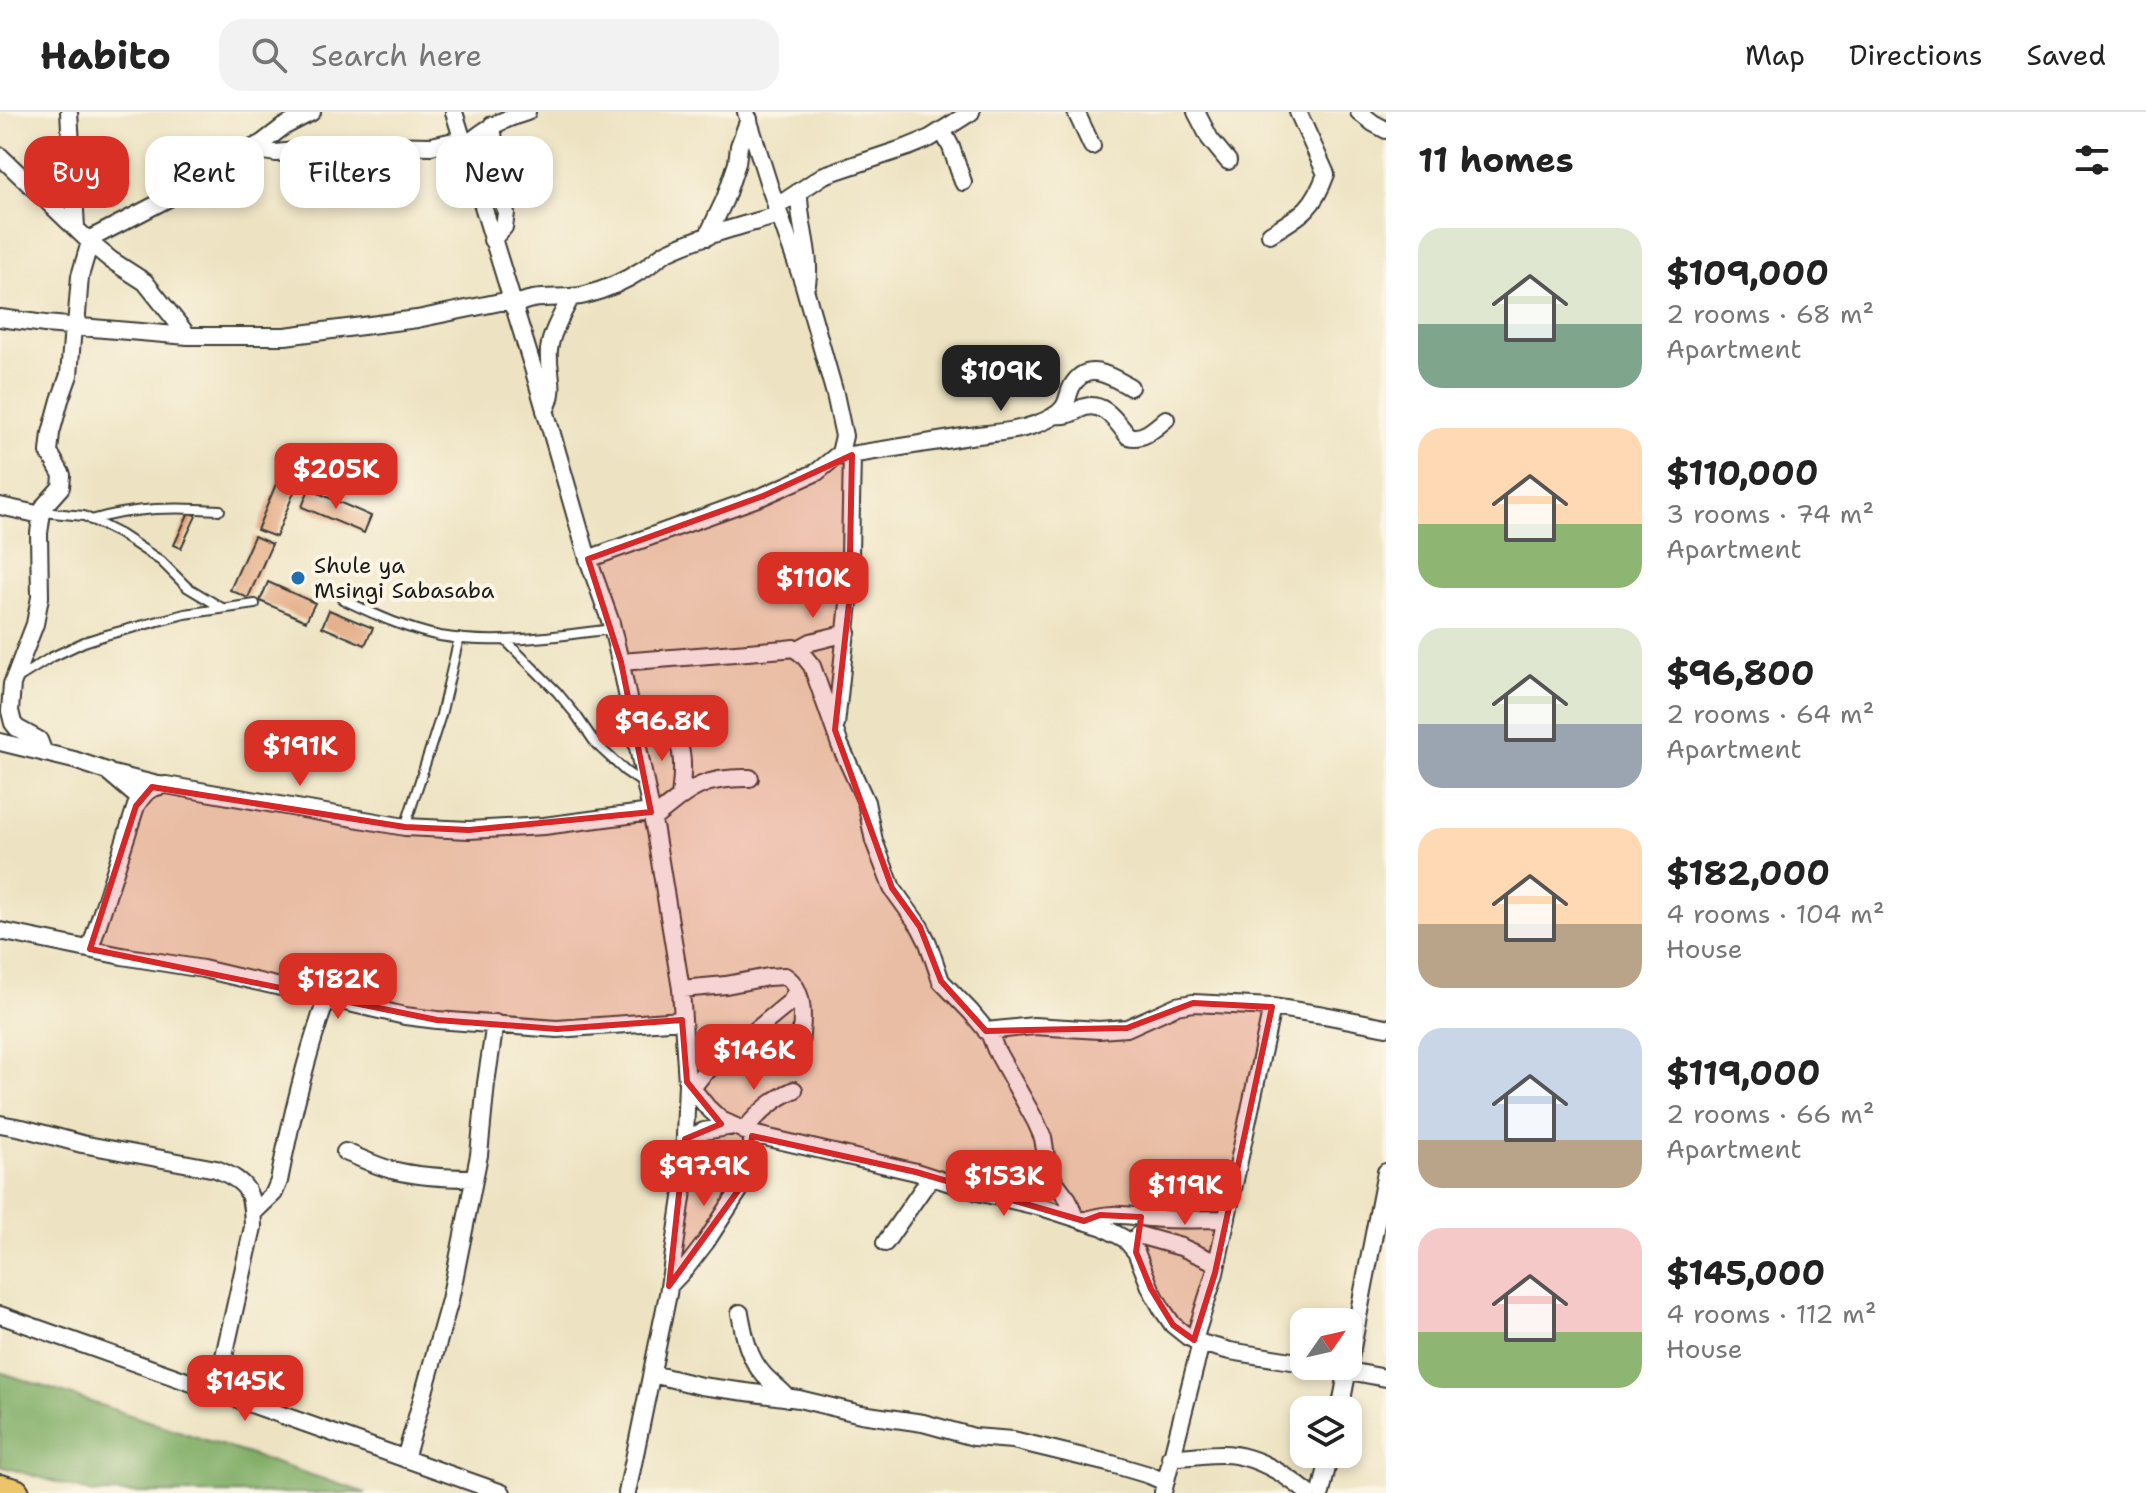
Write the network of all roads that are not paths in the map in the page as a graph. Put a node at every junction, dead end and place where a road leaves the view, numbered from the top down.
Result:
1 (69, 112) edge
2 (312, 112) edge
3 (454, 112) edge
4 (527, 112) edge
5 (971, 112) edge
6 (1076, 112) edge
7 (1196, 112) edge
8 (1298, 112) edge
9 (1359, 112) edge
10 (748, 116) edge
11 (492, 125) junction
12 (942, 130) junction
13 (1386, 130) edge
14 (462, 136) edge
15 (474, 136) edge
16 (264, 140) edge
17 (436, 146) edge
18 (1092, 146) dead end
19 (264, 151) edge
20 (0, 156) edge
21 (1228, 161) dead end
22 (963, 182) dead end
23 (799, 191) junction
24 (150, 208) edge
25 (483, 208) edge
26 (778, 211) junction
27 (76, 227) junction
28 (1270, 234) dead end
29 (707, 237) junction
30 (492, 240) junction
31 (89, 241) junction
32 (806, 293) junction
33 (571, 297) junction
34 (537, 299) junction
35 (512, 303) junction
36 (0, 318) edge
37 (74, 327) junction
38 (520, 331) junction
39 (188, 336) junction
40 (1130, 387) dead end
41 (545, 411) junction
42 (1055, 415) junction
43 (1166, 419) dead end
44 (844, 456) junction
45 (0, 506) edge
46 (220, 510) dead end
47 (42, 514) junction
48 (91, 520) junction
49 (588, 559) junction
50 (342, 599) dead end
51 (255, 604) dead end
52 (222, 609) junction
53 (612, 629) junction
54 (847, 633) junction
55 (459, 638) junction
56 (505, 640) junction
57 (796, 650) junction
58 (621, 662) junction
59 (10, 677) edge
60 (835, 730) junction
61 (635, 736) junction
62 (0, 742) edge
63 (44, 753) junction
64 (110, 774) junction
65 (750, 778) dead end
66 (645, 785) junction
67 (162, 786) junction
68 (680, 797) junction
69 (140, 799) junction
70 (652, 815) junction
71 (405, 827) junction
72 (0, 931) edge
73 (90, 949) junction
74 (681, 989) junction
75 (797, 991) junction
76 (327, 998) junction
77 (1272, 1007) junction
78 (682, 1020) junction
79 (495, 1023) junction
80 (1386, 1027) edge
81 (986, 1031) junction
82 (798, 1063) dead end
83 (690, 1085) junction
84 (794, 1090) dead end
85 (0, 1124) edge
86 (743, 1130) junction
87 (685, 1139) junction
88 (345, 1152) dead end
89 (1386, 1172) edge
90 (931, 1177) junction
91 (474, 1178) junction
92 (253, 1213) junction
93 (1142, 1217) junction
94 (1227, 1219) junction
95 (1079, 1220) junction
96 (885, 1243) dead end
97 (1137, 1243) junction
98 (1378, 1246) edge
99 (1217, 1263) junction
100 (669, 1286) junction
101 (1362, 1312) edge
102 (740, 1313) dead end
103 (0, 1315) edge
104 (1198, 1341) junction
105 (1290, 1361) edge
106 (1362, 1373) edge
107 (652, 1374) junction
108 (1386, 1378) edge
109 (216, 1392) junction
110 (788, 1398) junction
111 (1170, 1457) junction
112 (405, 1459) junction
113 (1327, 1468) edge
114 (1164, 1488) edge
115 (0, 1489) edge
116 (15, 1493) edge
117 (502, 1493) edge
118 (627, 1493) edge
119 (1308, 1493) edge
120 (1321, 1493) edge

1 - 27 street
2 - 16 street
3 - 14 street
4 - 11 street
5 - 12 street
6 - 18 street
7 - 21 street
8 - 28 street
9 - 13 street
10 - 26 street
10 - 29 street
11 - 15 street
11 - 30 street
12 - 22 street
12 - 23 street
17 - 19 street
20 - 27 street
23 - 26 street
23 - 32 street
24 - 31 street
25 - 30 street
26 - 29 street
26 - 32 street
27 - 31 street
29 - 33 street
30 - 35 street
31 - 37 street
31 - 39 street
32 - 44 street
33 - 34 street
33 - 41 street
34 - 35 street
34 - 38 street
35 - 38 street
35 - 39 street
36 - 37 street
37 - 39 street
37 - 47 street
38 - 41 street
40 - 42 street
41 - 49 street
42 - 43 street
42 - 44 street
44 - 49 street
44 - 54 street
45 - 47 street
46 - 48 lane
47 - 48 lane
47 - 59 street
48 - 52 lane
49 - 53 street
50 - 55 lane
51 - 52 lane
52 - 59 lane
53 - 56 lane
53 - 58 street
54 - 57 street
54 - 60 street
55 - 56 lane
55 - 71 lane
56 - 66 lane
57 - 58 street
57 - 60 street
58 - 61 street
59 - 63 street
60 - 81 street
61 - 66 street
61 - 68 street
62 - 63 street
63 - 64 street
64 - 67 street
64 - 69 street
65 - 68 street
66 - 70 street
67 - 69 street
67 - 71 street
68 - 70 street
69 - 73 street
70 - 71 street
70 - 74 street
72 - 73 street
73 - 76 street
74 - 75 street
74 - 78 street
75 - 82 street
75 - 83 street
76 - 79 street
76 - 92 street
77 - 80 street
77 - 81 street
77 - 94 street
78 - 79 street
78 - 83 street
79 - 91 street
81 - 95 street
83 - 86 street
83 - 87 street
84 - 86 street
85 - 92 street
86 - 87 street
86 - 90 street
86 - 100 street
87 - 100 street
88 - 91 street
89 - 98 street
90 - 95 street
90 - 96 street
91 - 112 street
92 - 109 street
93 - 94 street
93 - 95 street
93 - 97 street
94 - 99 street
95 - 97 street
97 - 99 street
97 - 104 street
98 - 101 street
99 - 104 street
100 - 107 street
102 - 110 street
103 - 109 street
104 - 105 street
104 - 111 street
106 - 108 street
107 - 110 street
107 - 118 street
109 - 112 street
110 - 114 street
111 - 114 street
111 - 119 street
112 - 117 street
113 - 120 street
115 - 116 highway

